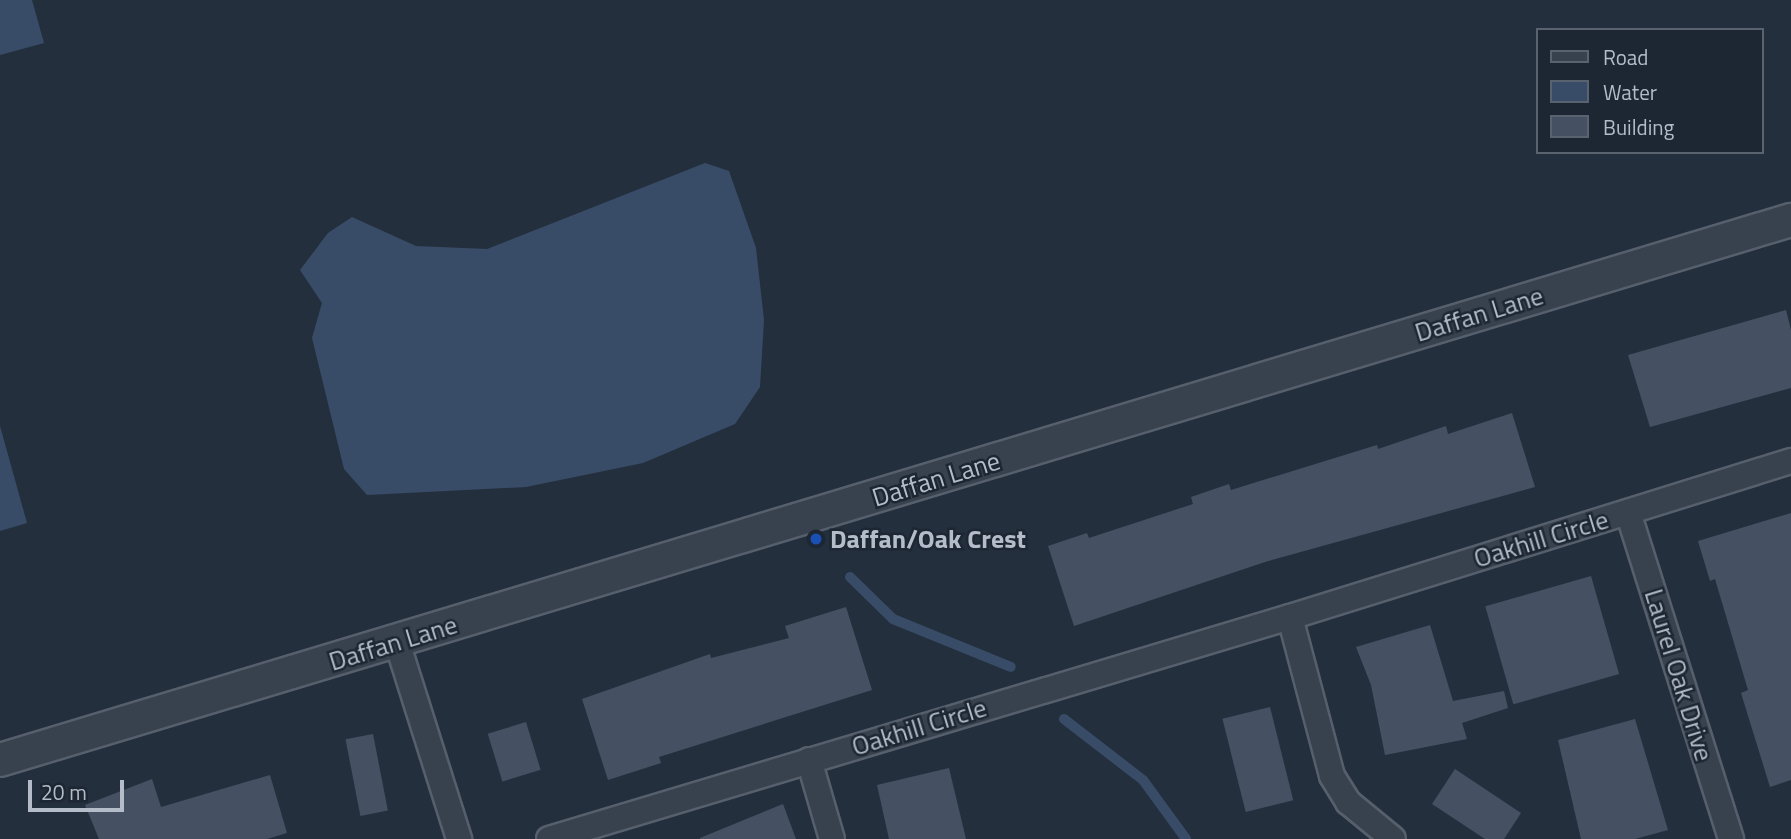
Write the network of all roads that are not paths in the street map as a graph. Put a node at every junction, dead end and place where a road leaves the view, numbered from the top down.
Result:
1 (1791, 220) edge
2 (1791, 461) edge
3 (1628, 512) junction
4 (1290, 617) junction
5 (397, 642) junction
6 (0, 760) edge
7 (809, 760) junction
8 (459, 839) edge
9 (549, 839) edge
10 (832, 839) edge
11 (1393, 839) edge
12 (1731, 839) edge

1 - 5 street, Daffan Lane
2 - 3 street, Oakhill Circle
3 - 4 street, Oakhill Circle
3 - 12 street, Laurel Oak Drive
4 - 7 street, Oakhill Circle
4 - 11 street
5 - 6 street, Daffan Lane
5 - 8 street
7 - 9 street, Oakhill Circle
7 - 10 street

